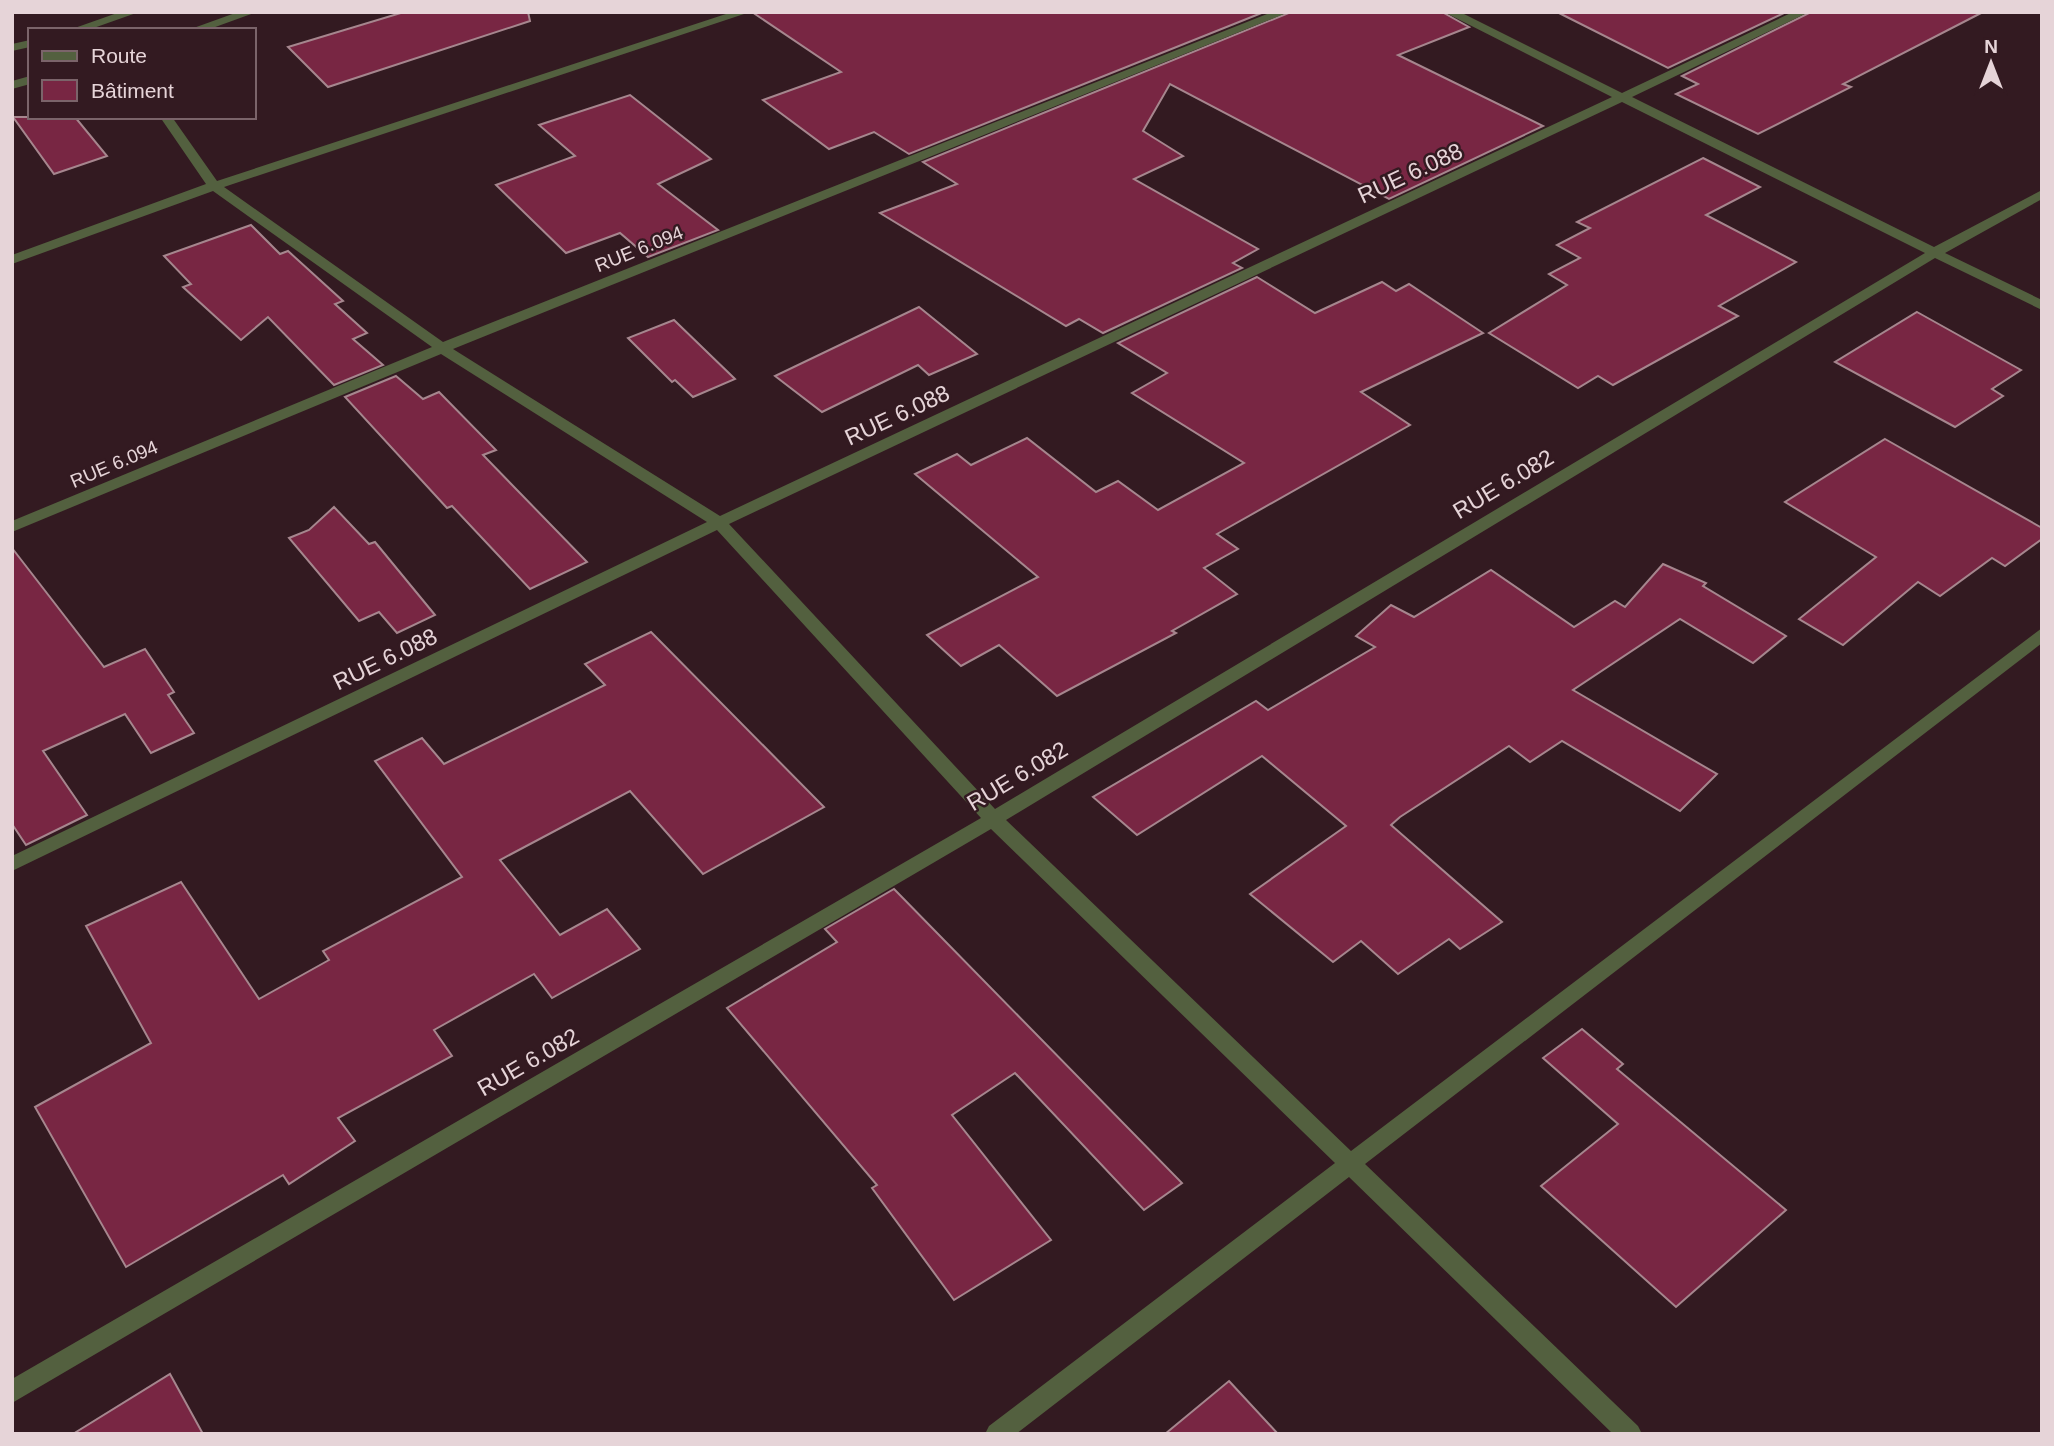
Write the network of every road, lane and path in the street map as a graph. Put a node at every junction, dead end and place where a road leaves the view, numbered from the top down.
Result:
1 (133, 12) edge
2 (251, 12) edge
3 (744, 12) edge
4 (1283, 12) edge
5 (1450, 12) edge
6 (1803, 12) edge
7 (81, 28) edge
8 (200, 28) edge
9 (1623, 98) junction
10 (167, 119) edge
11 (214, 186) junction
12 (2042, 194) edge
13 (1934, 253) junction
14 (12, 260) edge
15 (2042, 306) edge
16 (442, 348) junction
17 (719, 523) junction
18 (12, 527) edge
19 (2042, 634) edge
20 (993, 819) junction
21 (12, 864) edge
22 (1351, 1164) junction
23 (12, 1392) edge
24 (997, 1434) edge
25 (1630, 1434) edge

1 - 7 street
2 - 8 street
3 - 11 street
4 - 16 street, RUE 6.094
5 - 9 street
6 - 9 street, RUE 6.088
9 - 13 street
9 - 17 street, RUE 6.088
10 - 11 street
11 - 14 street
11 - 16 street
12 - 13 street, RUE 6.082
13 - 15 street
13 - 20 street, RUE 6.082
16 - 17 street
16 - 18 street, RUE 6.094
17 - 20 street
17 - 21 street, RUE 6.088
19 - 22 street
20 - 22 street
20 - 23 street, RUE 6.082
22 - 24 street
22 - 25 street

